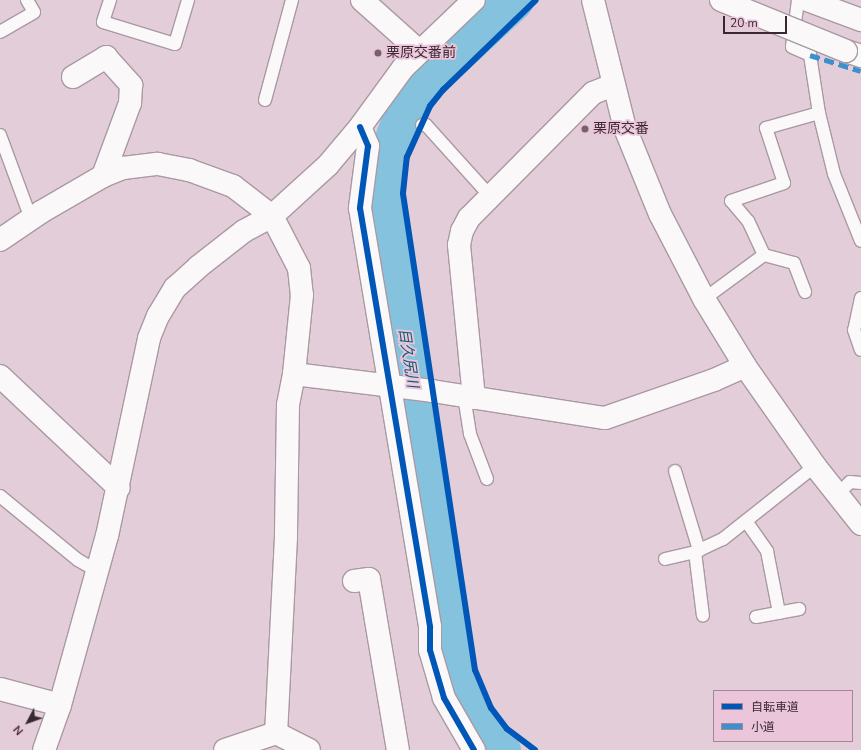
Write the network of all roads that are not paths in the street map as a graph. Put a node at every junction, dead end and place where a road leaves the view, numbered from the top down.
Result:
1 (27, 0) edge
2 (110, 0) edge
3 (188, 0) edge
4 (292, 0) edge
5 (362, 0) edge
6 (474, 0) edge
7 (593, 0) edge
8 (721, 0) edge
9 (798, 0) edge
10 (807, 0) edge
11 (856, 16) edge
12 (0, 32) edge
13 (419, 51) junction
14 (854, 53) edge
15 (73, 76) dead end
16 (613, 85) junction
17 (265, 100) dead end
18 (819, 113) junction
19 (422, 125) dead end
20 (360, 127) junction
21 (0, 135) edge
22 (103, 176) junction
23 (490, 196) junction
24 (272, 216) junction
25 (31, 218) junction
26 (0, 240) edge
27 (861, 241) edge
28 (764, 255) junction
29 (805, 292) dead end
30 (861, 298) edge
31 (704, 299) junction
32 (861, 350) edge
33 (745, 366) junction
34 (294, 374) junction
35 (0, 376) edge
36 (394, 386) junction
37 (469, 397) junction
38 (815, 466) junction
39 (675, 471) dead end
40 (487, 479) dead end
41 (861, 483) edge
42 (119, 488) junction
43 (838, 494) junction
44 (0, 496) edge
45 (746, 521) junction
46 (861, 524) edge
47 (697, 551) junction
48 (665, 559) dead end
49 (97, 571) junction
50 (354, 581) dead end
51 (799, 609) dead end
52 (779, 613) junction
53 (702, 616) dead end
54 (756, 617) dead end
55 (0, 690) edge
56 (60, 705) junction
57 (276, 733) junction
58 (44, 750) edge
59 (225, 750) edge
60 (309, 750) edge
61 (398, 750) edge
62 (474, 750) edge

1 - 12 lane
2 - 3 lane
4 - 17 lane
5 - 13 main road
6 - 13 main road
7 - 16 main road
8 - 14 main road, bridge
9 - 18 lane
10 - 11 main road
13 - 20 main road
15 - 22 main road
16 - 23 main road
16 - 31 main road
18 - 27 lane
18 - 28 lane
19 - 23 lane
20 - 24 main road
20 - 36 main road
21 - 25 lane
22 - 24 main road
22 - 25 main road
23 - 37 main road
24 - 34 main road
24 - 42 main road
25 - 26 main road
28 - 29 lane
28 - 31 lane
30 - 32 lane
31 - 33 main road
33 - 37 main road
33 - 38 main road
34 - 36 main road
34 - 57 main road
35 - 42 main road
36 - 37 main road
36 - 62 main road
37 - 40 lane
38 - 43 main road
38 - 45 lane
39 - 47 lane
41 - 43 lane
42 - 49 main road
43 - 46 main road
44 - 49 lane
45 - 47 lane
45 - 52 lane
47 - 48 lane
47 - 53 lane
49 - 56 main road
50 - 61 main road
51 - 52 lane
52 - 54 lane
55 - 56 main road
56 - 58 main road
57 - 59 main road
57 - 60 main road

